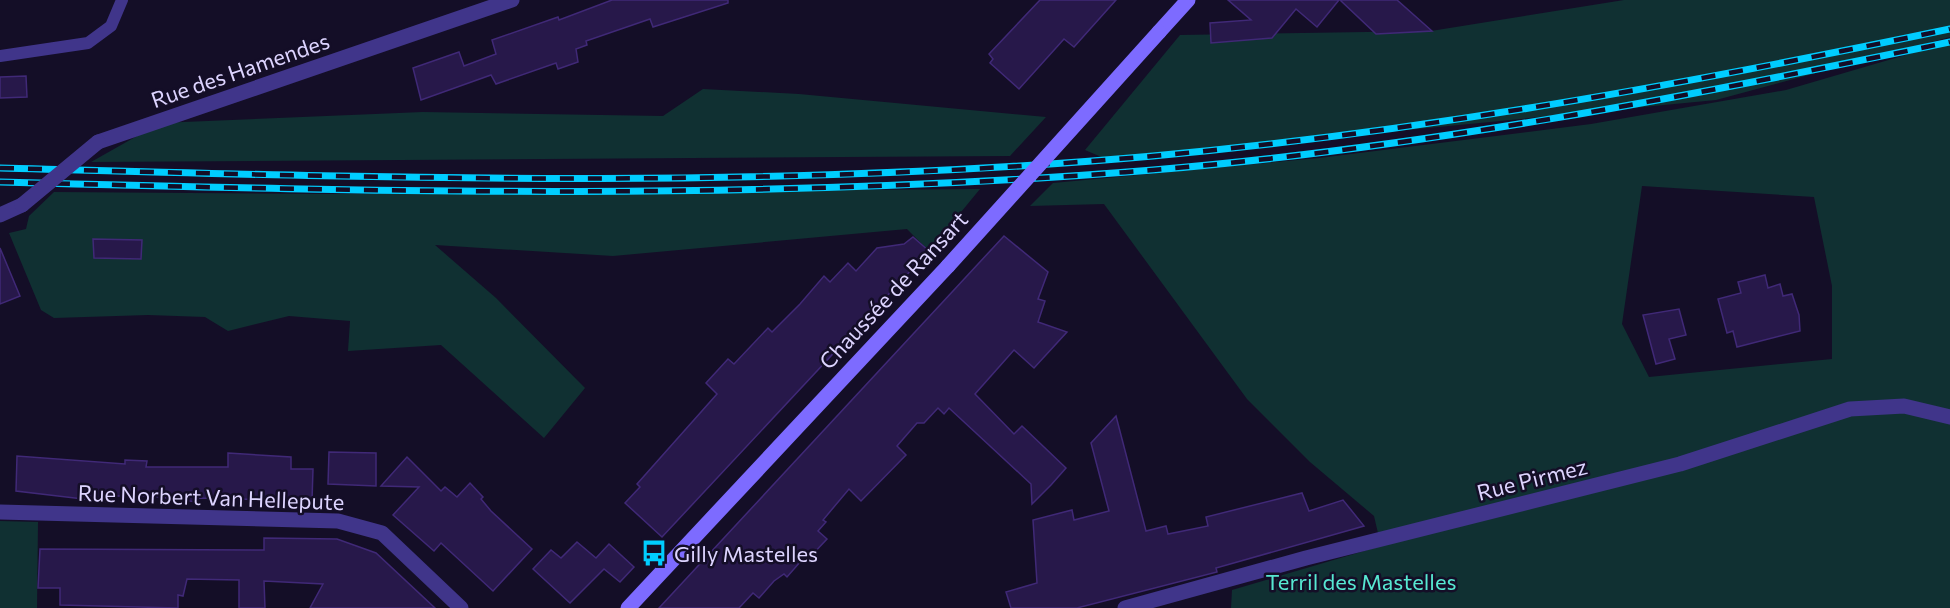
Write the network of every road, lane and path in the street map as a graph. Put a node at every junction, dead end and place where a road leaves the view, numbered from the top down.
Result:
1 (122, 0) edge
2 (512, 0) edge
3 (1188, 0) edge
4 (0, 56) edge
5 (0, 215) edge
6 (1950, 417) edge
7 (0, 512) edge
8 (461, 608) edge
9 (628, 608) edge
10 (1125, 608) edge

1 - 4 lane
2 - 5 street, Rue des Hamendes, bridge
3 - 9 main road, Chaussée de Ransart, bridge
6 - 10 street, Rue Pirmez
7 - 8 street, Rue Norbert Van Hellepute

